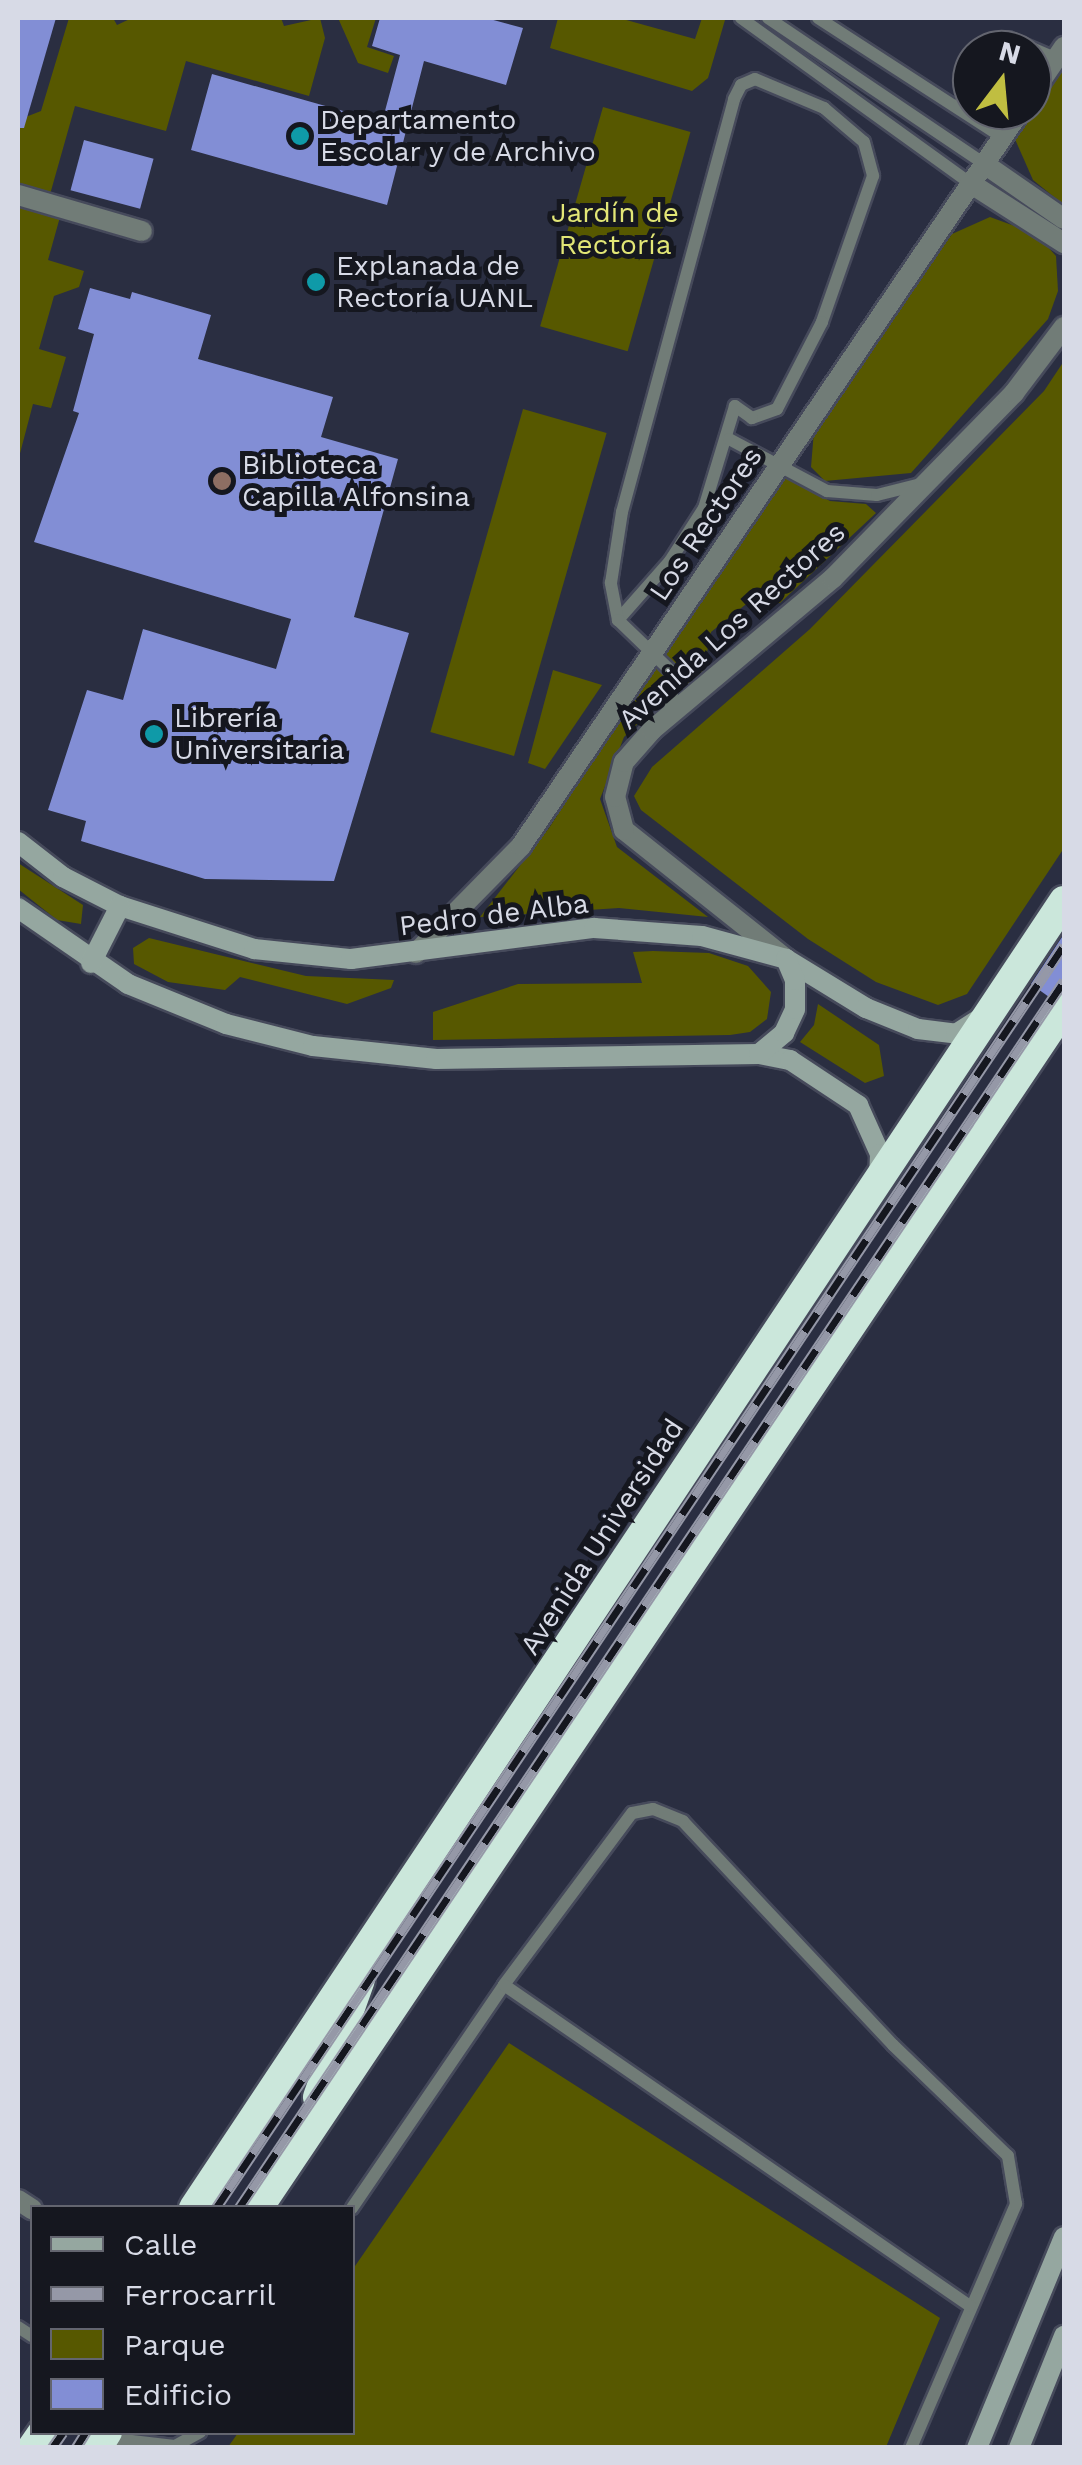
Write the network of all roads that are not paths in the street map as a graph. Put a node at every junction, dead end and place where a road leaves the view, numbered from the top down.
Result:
1 (741, 18) edge
2 (768, 18) edge
3 (818, 18) edge
4 (952, 101) edge
5 (994, 130) edge
6 (1006, 130) edge
7 (1002, 136) junction
8 (983, 163) junction
9 (970, 183) junction
10 (18, 195) edge
11 (1064, 219) edge
12 (142, 231) dead end
13 (1064, 242) edge
14 (1064, 327) edge
15 (729, 439) junction
16 (778, 468) junction
17 (928, 481) junction
18 (618, 620) junction
19 (650, 653) junction
20 (666, 721) junction
21 (18, 842) edge
22 (1064, 901) edge
23 (120, 906) junction
24 (18, 908) edge
25 (416, 952) junction
26 (786, 959) junction
27 (91, 963) junction
28 (1015, 974) junction
29 (1064, 1008) edge
30 (759, 1054) junction
31 (878, 1184) junction
32 (376, 1936) junction
33 (504, 1985) junction
34 (302, 2142) junction
35 (196, 2205) edge
36 (260, 2205) edge
37 (354, 2205) edge
38 (1064, 2237) edge
39 (970, 2306) junction
40 (1064, 2336) edge
41 (195, 2435) edge
42 (102, 2439) edge
43 (911, 2448) edge
44 (977, 2448) edge
45 (1018, 2448) edge

1 - 9 lane
2 - 8 lane
3 - 4 lane
5 - 7 lane
6 - 7 street, Los Rectores
7 - 8 street, Los Rectores
8 - 9 street, Los Rectores
8 - 11 street
9 - 13 street
9 - 16 street, Los Rectores
10 - 12 street
14 - 17 street, Avenida Los Rectores
15 - 16 lane
15 - 18 lane
15 - 18 lane
16 - 17 lane
16 - 19 street, Los Rectores
17 - 20 street, Avenida Los Rectores
18 - 19 lane
19 - 20 lane
19 - 25 street, Los Rectores
20 - 26 street, Avenida Los Rectores
21 - 23 street, Pedro de Alba
22 - 28 highway, Avenida Universidad
23 - 25 street, Pedro de Alba
23 - 27 street
24 - 27 street
25 - 26 street, Pedro de Alba
26 - 28 street, Pedro de Alba
26 - 30 street
27 - 30 street
28 - 31 highway, Avenida Universidad
29 - 34 highway
30 - 31 street
31 - 32 highway, Avenida Universidad
32 - 34 highway
32 - 35 highway, Avenida Universidad
33 - 37 lane
33 - 39 lane
33 - 39 lane
34 - 36 highway
38 - 44 street
39 - 43 lane
40 - 45 street
41 - 42 lane

